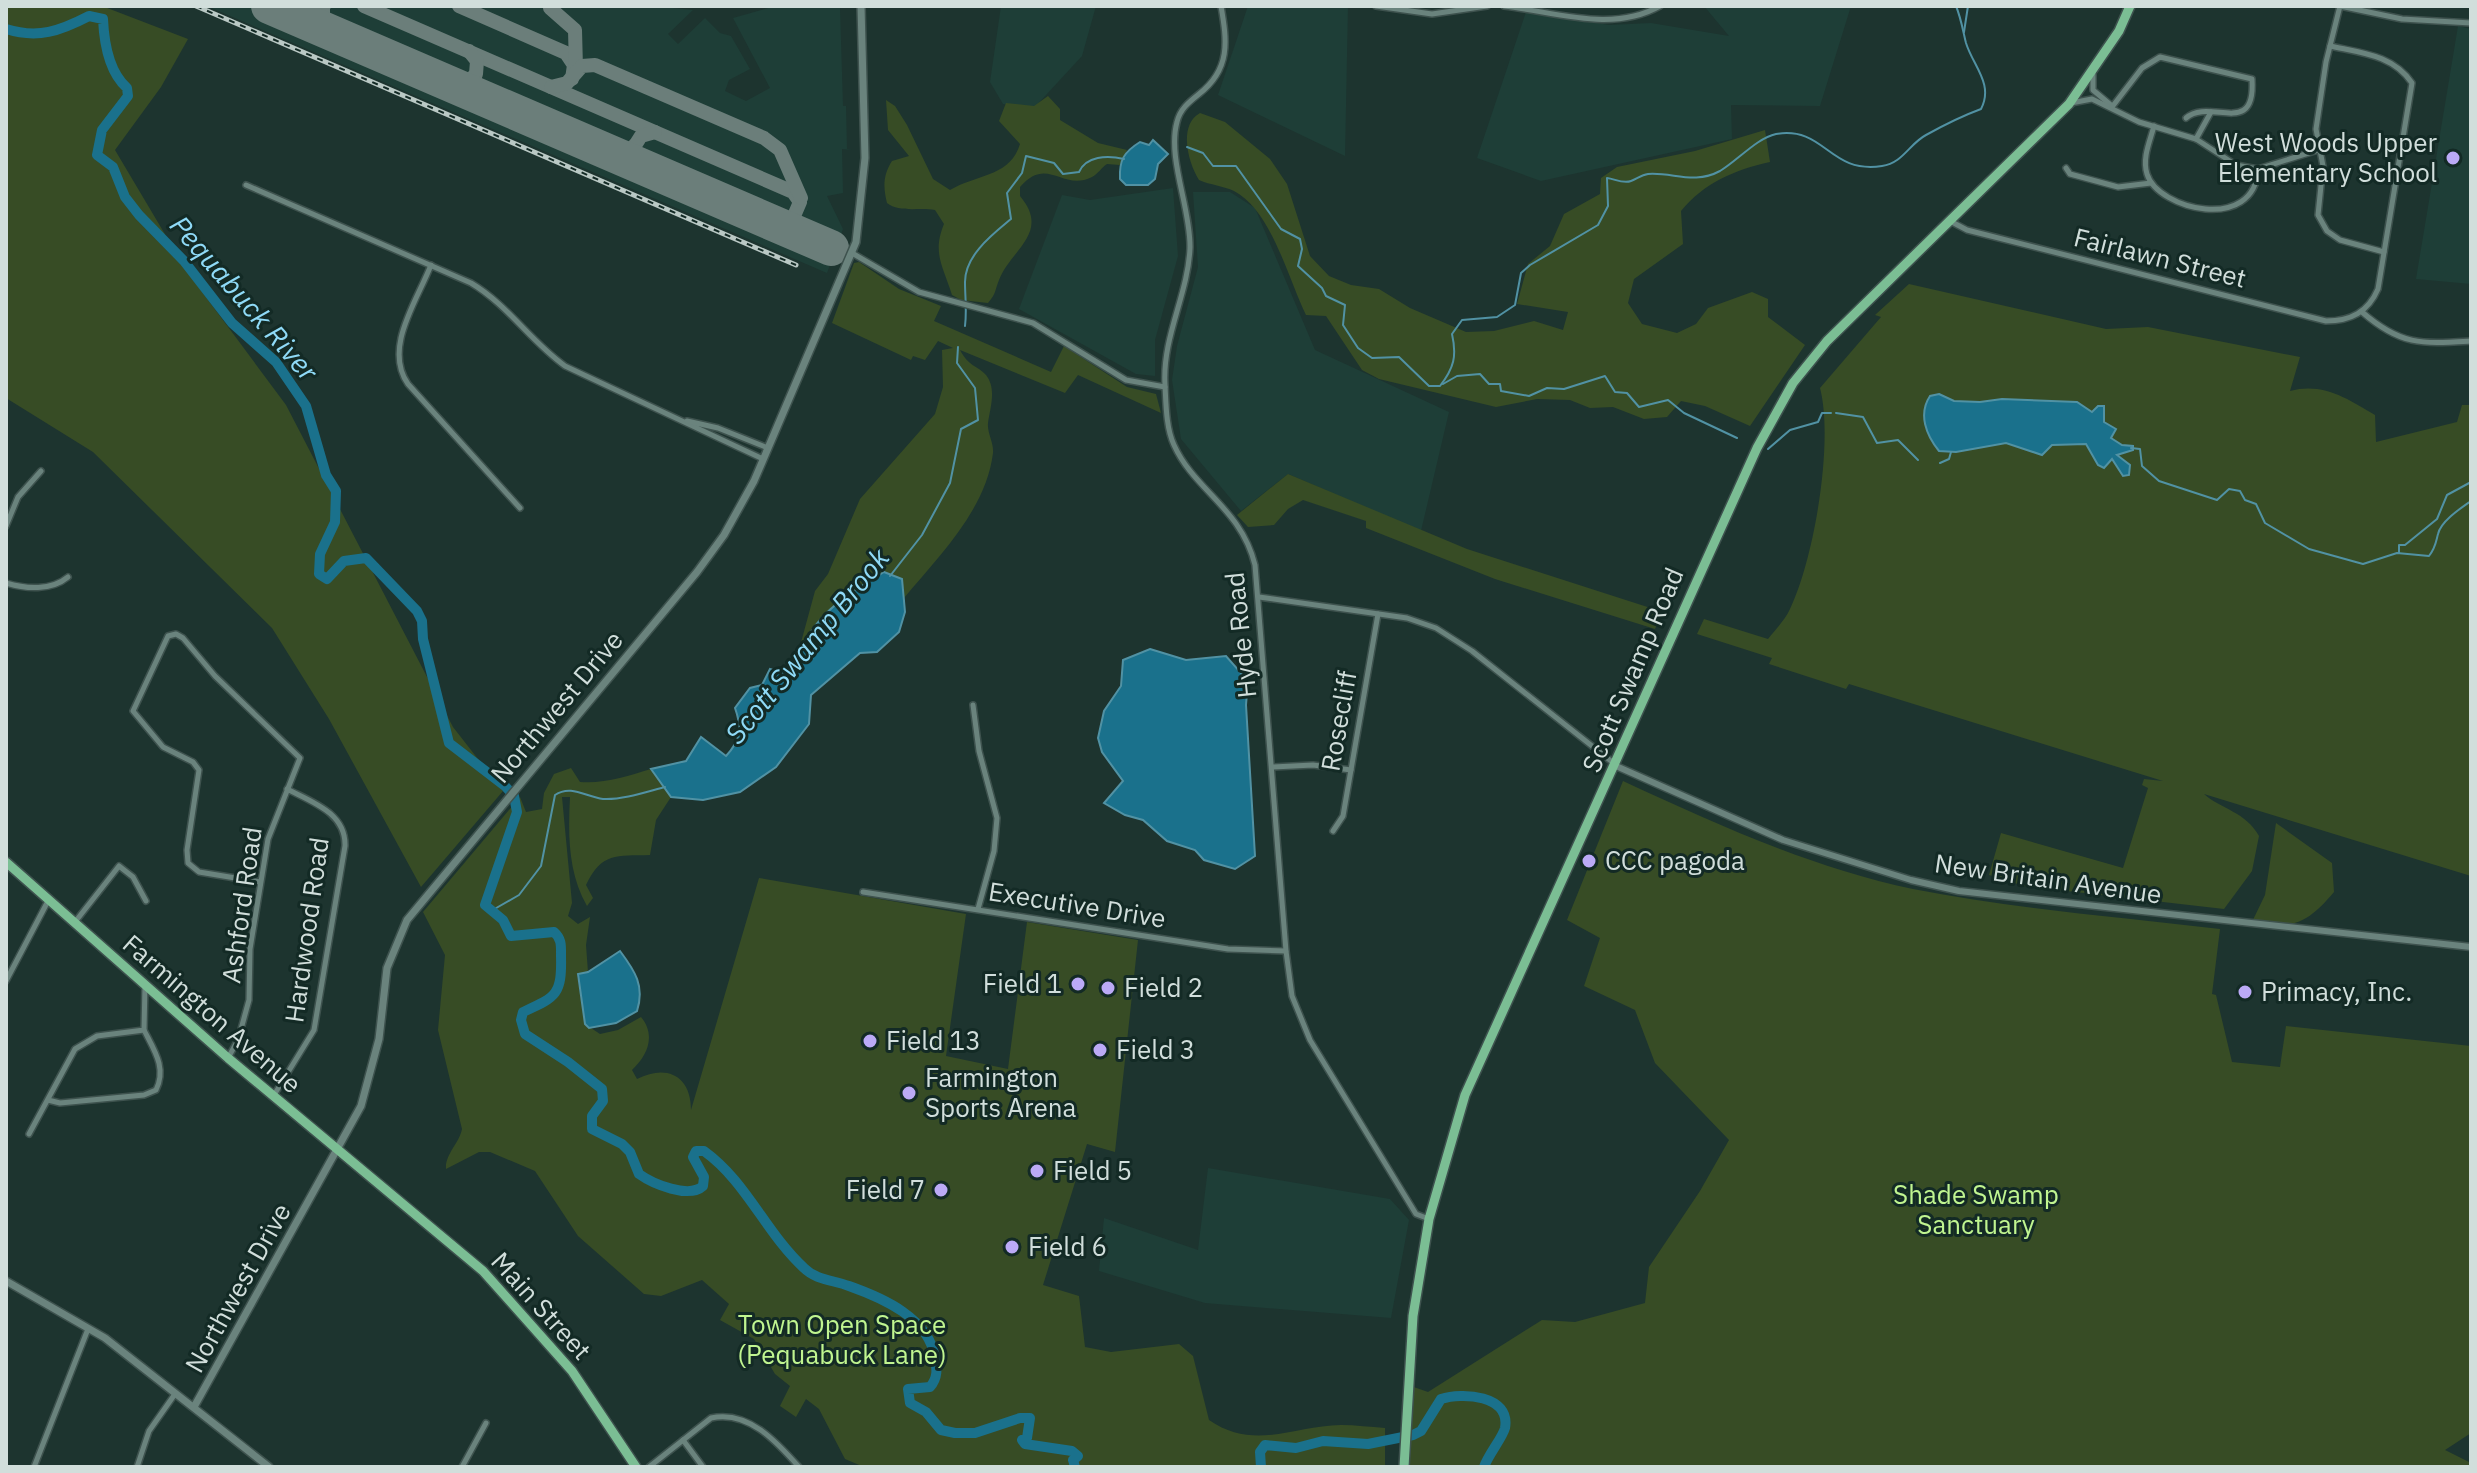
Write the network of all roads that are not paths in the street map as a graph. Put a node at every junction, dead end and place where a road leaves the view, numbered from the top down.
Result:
1 (861, 6) edge
2 (1221, 6) edge
3 (1376, 6) edge
4 (1487, 6) edge
5 (1504, 6) edge
6 (1660, 6) edge
7 (2130, 6) edge
8 (2340, 6) edge
9 (2471, 23) edge
10 (2330, 46) junction
11 (2093, 74) junction
12 (2069, 104) junction
13 (2112, 107) junction
14 (2212, 112) junction
15 (2186, 118) dead end
16 (2154, 126) junction
17 (2196, 139) junction
18 (2318, 150) junction
19 (2066, 168) dead end
20 (2258, 169) junction
21 (2151, 183) junction
22 (246, 185) dead end
23 (1949, 221) junction
24 (2384, 252) junction
25 (852, 253) junction
26 (431, 265) junction
27 (2362, 312) junction
28 (2471, 341) edge
29 (1165, 387) junction
30 (687, 421) junction
31 (769, 448) junction
32 (764, 459) junction
33 (41, 471) dead end
34 (520, 508) dead end
35 (6, 526) edge
36 (68, 577) dead end
37 (6, 583) edge
38 (1259, 597) junction
39 (1378, 614) junction
40 (973, 705) dead end
41 (1616, 766) junction
42 (1273, 767) junction
43 (1351, 770) junction
44 (287, 789) junction
45 (1333, 831) dead end
46 (6, 862) edge
47 (260, 882) junction
48 (863, 892) dead end
49 (49, 900) junction
50 (146, 901) dead end
51 (978, 909) junction
52 (74, 923) junction
53 (2471, 947) edge
54 (1286, 951) junction
55 (6, 981) edge
56 (145, 985) junction
57 (144, 1030) junction
58 (228, 1058) junction
59 (273, 1096) junction
60 (47, 1100) junction
61 (29, 1134) dead end
62 (337, 1150) junction
63 (392, 1195) joint
64 (1429, 1219) junction
65 (6, 1281) edge
66 (89, 1328) junction
67 (176, 1393) junction
68 (194, 1407) junction
69 (486, 1423) dead end
70 (683, 1440) junction
71 (34, 1467) edge
72 (137, 1467) edge
73 (269, 1467) edge
74 (462, 1467) edge
75 (636, 1467) edge
76 (649, 1467) edge
77 (703, 1467) edge
78 (799, 1467) edge
79 (1404, 1467) edge

1 - 25 main road, Northwest Drive
2 - 29 street, Hyde Road
3 - 4 street
5 - 6 street
7 - 11 highway, Scott Swamp Road
8 - 9 street
8 - 10 street
10 - 18 street
10 - 24 street
11 - 12 highway, Scott Swamp Road
11 - 13 street
12 - 13 street
12 - 23 highway, Scott Swamp Road
13 - 14 street
13 - 16 street
14 - 15 street
14 - 17 street
16 - 17 street
16 - 21 street
17 - 20 street
18 - 20 street
18 - 24 street
19 - 21 street
20 - 21 street
22 - 26 street
23 - 27 street, Fairlawn Street
23 - 41 highway, Scott Swamp Road
24 - 27 street
25 - 29 street
25 - 31 main road, Northwest Drive
26 - 30 street
26 - 34 street
27 - 28 street
29 - 38 street, Hyde Road
30 - 31 street
30 - 32 street
31 - 32 main road, Northwest Drive
32 - 62 main road, Northwest Drive
33 - 35 street
36 - 37 street
38 - 39 street, New Britain Avenue
38 - 42 street, Hyde Road
39 - 41 street, New Britain Avenue
39 - 43 street, Rosecliff
40 - 51 street
41 - 53 street, New Britain Avenue
41 - 64 highway, Scott Swamp Road
42 - 43 street
42 - 54 street, Hyde Road
43 - 45 street, Rosecliff
44 - 47 street, Ashford Road
44 - 47 street, Ashford Road
44 - 59 street, Hardwood Road
46 - 49 highway, Farmington Avenue
47 - 58 street, Ashford Road
48 - 51 street, Executive Drive
49 - 52 highway, Farmington Avenue
49 - 55 street
50 - 52 street
51 - 54 street, Executive Drive
52 - 56 highway, Farmington Avenue
54 - 64 street, Hyde Road
56 - 57 street
56 - 58 highway, Farmington Avenue
57 - 60 street
57 - 60 street
58 - 59 highway, Farmington Avenue
59 - 62 highway, Farmington Avenue
60 - 61 street
62 - 63 highway, Farmington Avenue
62 - 68 main road, Northwest Drive
63 - 75 highway, Main Street
64 - 79 highway, Scott Swamp Road
65 - 66 main road
66 - 67 main road
66 - 71 street
67 - 68 main road
67 - 72 street
68 - 73 main road
69 - 74 street
70 - 76 street
70 - 77 street
70 - 78 street

